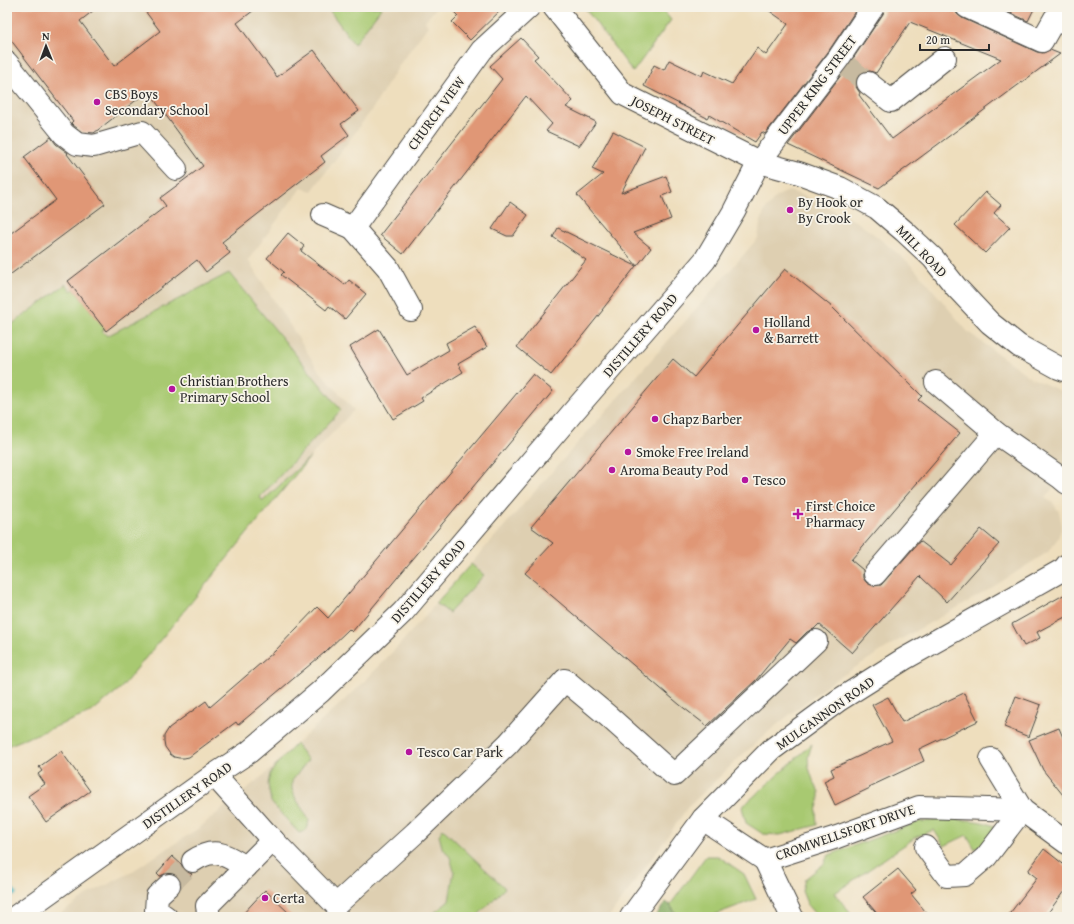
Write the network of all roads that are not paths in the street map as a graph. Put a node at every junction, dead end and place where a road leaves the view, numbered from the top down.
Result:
1 (529, 7) edge
2 (554, 7) edge
3 (873, 7) edge
4 (967, 7) edge
5 (1067, 25) edge
6 (945, 58) dead end
7 (7, 63) edge
8 (868, 83) tunnel mouth
9 (759, 162) junction
10 (176, 169) dead end
11 (323, 215) dead end
12 (353, 228) junction
13 (411, 310) dead end
14 (1067, 371) edge
15 (936, 382) dead end
16 (996, 433) junction
17 (1067, 484) edge
18 (1067, 565) edge
19 (875, 574) dead end
20 (816, 641) dead end
21 (991, 759) dead end
22 (214, 775) junction
23 (1022, 810) junction
24 (703, 818) junction
25 (273, 840) junction
26 (1067, 843) edge
27 (926, 847) dead end
28 (765, 860) junction
29 (193, 861) tunnel mouth
30 (246, 867) junction
31 (169, 884) tunnel mouth
32 (342, 911) edge
33 (14, 917) edge
34 (166, 917) edge
35 (209, 917) edge
36 (631, 917) edge
37 (792, 917) edge

1 - 12 main road, CHURCH VIEW
2 - 9 main road, JOSEPH STREET
3 - 9 main road, UPPER KING STREET
4 - 5 main road
6 - 8 main road
7 - 10 main road
9 - 14 main road, MILL ROAD
9 - 22 main road, DISTILLERY ROAD
11 - 12 main road
12 - 13 main road
15 - 16 main road
16 - 17 main road
16 - 19 main road
18 - 24 main road, MULGANNON ROAD
20 - 32 main road
21 - 23 main road
22 - 25 main road
22 - 33 main road, DISTILLERY ROAD
23 - 26 main road
23 - 27 main road
23 - 28 main road, CROMWELLSFORT DRIVE
24 - 28 main road
24 - 36 main road, MULGANNON ROAD
25 - 30 main road
25 - 32 main road
28 - 37 main road
29 - 30 main road
30 - 35 main road
31 - 34 main road

